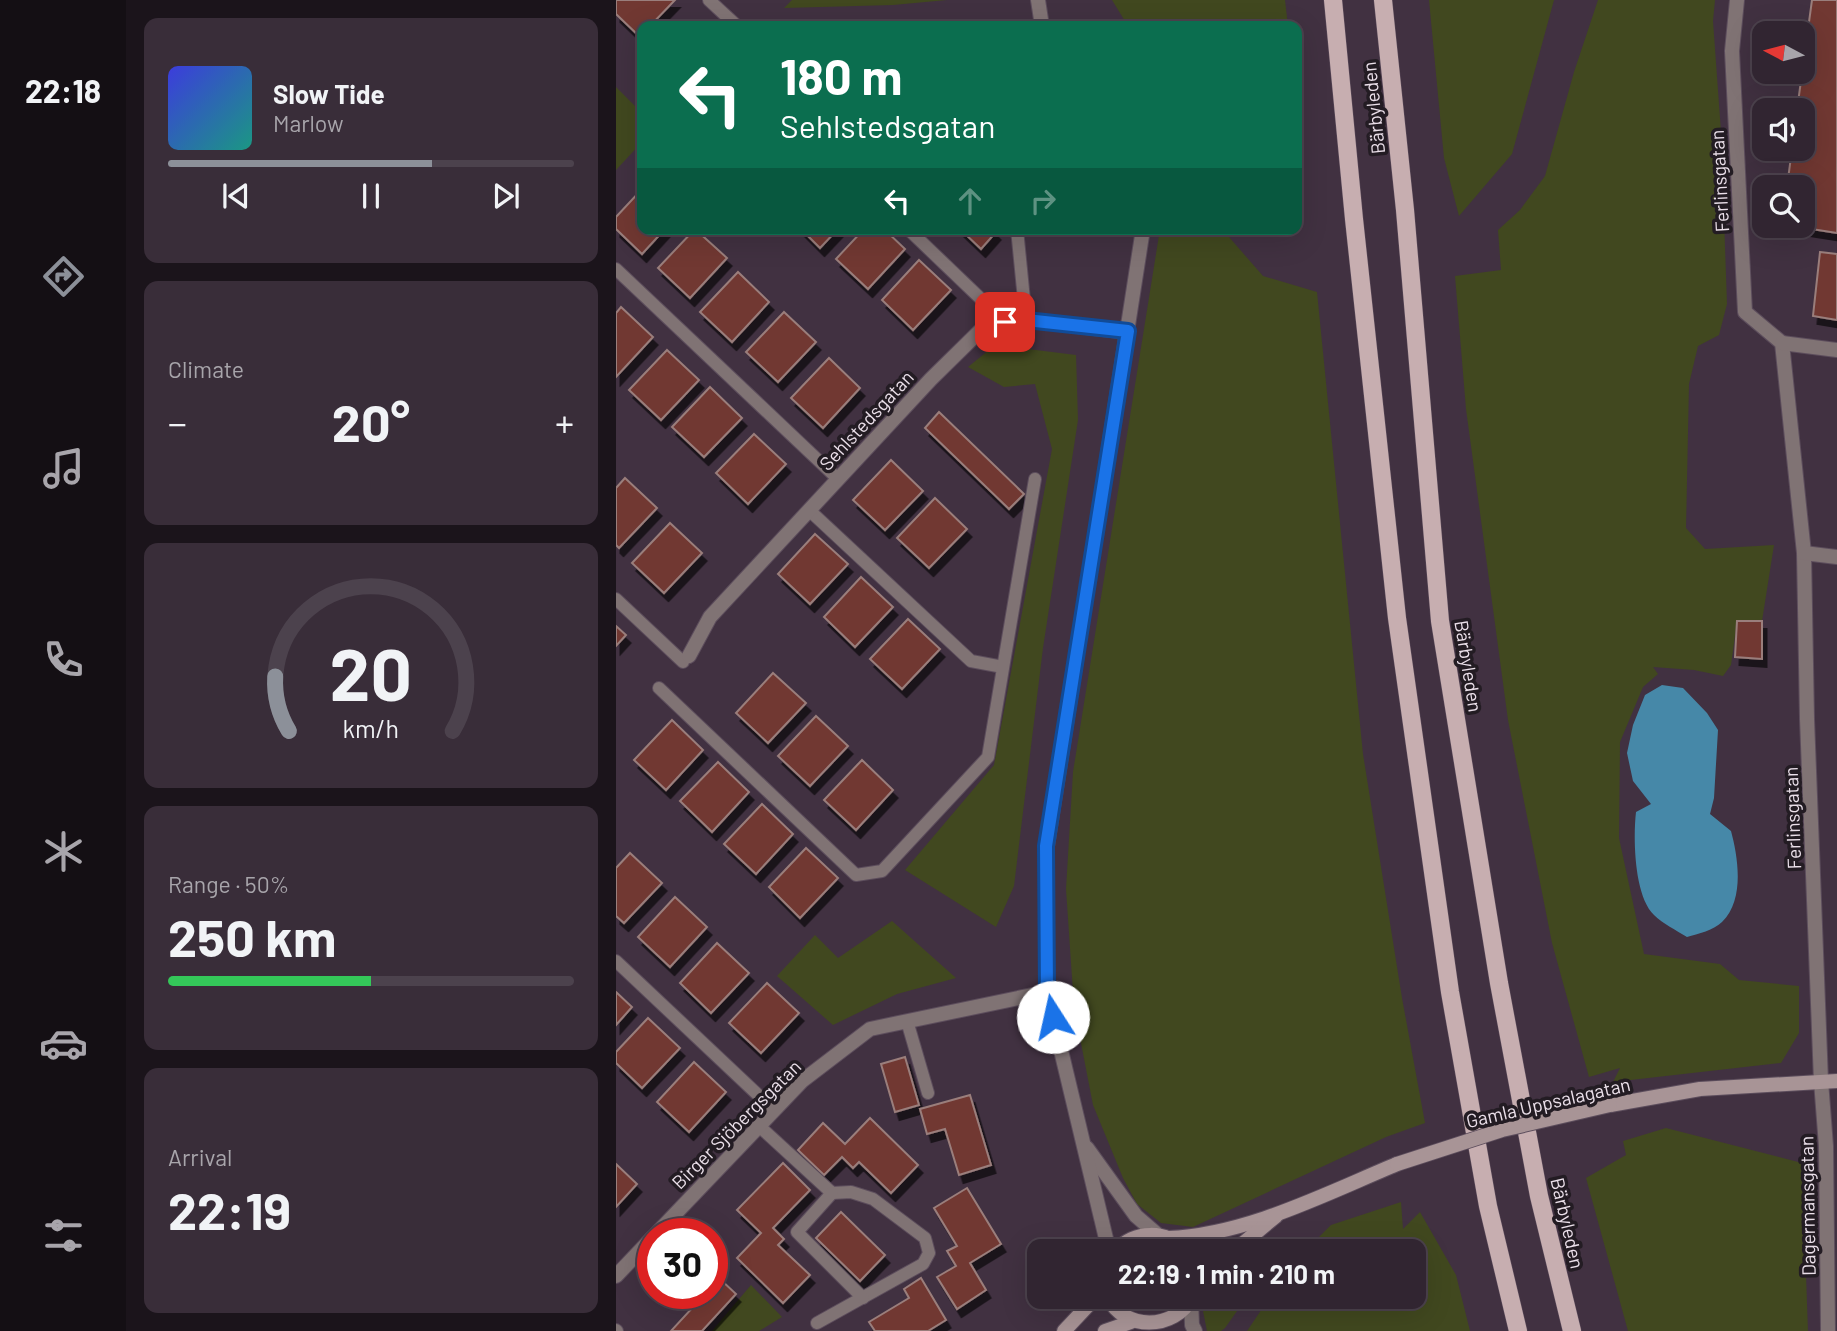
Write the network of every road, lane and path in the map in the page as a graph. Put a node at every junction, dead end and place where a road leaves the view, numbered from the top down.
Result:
1 (709, 0) edge
2 (1038, 0) edge
3 (1333, 0) edge
4 (1383, 0) edge
5 (1737, 0) edge
6 (732, 21) edge
7 (1041, 21) edge
8 (914, 235) edge
9 (1018, 235) edge
10 (1142, 235) edge
11 (616, 270) edge
12 (1026, 320) junction
13 (1005, 322) junction
14 (1128, 331) junction
15 (1782, 342) junction
16 (1837, 350) edge
17 (1035, 479) dead end
18 (838, 480) junction
19 (809, 510) junction
20 (1804, 553) junction
21 (1837, 557) edge
22 (616, 599) edge
23 (686, 659) joint
24 (1003, 667) junction
25 (659, 688) dead end
26 (616, 961) edge
27 (1047, 992) junction
28 (907, 1021) junction
29 (1821, 1081) junction
30 (1837, 1081) edge
31 (928, 1093) dead end
32 (774, 1110) junction
33 (759, 1126) junction
34 (1082, 1142) junction
35 (832, 1193) junction
36 (1279, 1213) junction
37 (670, 1218) edge
38 (1163, 1237) junction
39 (1106, 1239) edge
40 (1130, 1239) edge
41 (1166, 1239) edge
42 (1248, 1239) edge
43 (637, 1253) edge
44 (616, 1276) edge
45 (863, 1298) junction
46 (1085, 1309) edge
47 (1117, 1309) edge
48 (1185, 1309) edge
49 (1192, 1309) edge
50 (1131, 1322) junction
51 (1831, 1322) edge
52 (817, 1323) dead end
53 (1149, 1328) edge
54 (1064, 1331) edge
55 (1105, 1331) edge
56 (1195, 1331) edge
57 (1518, 1331) edge
58 (1572, 1331) edge

1 - 6 lane
2 - 7 street
3 - 57 main road, Bärbyleden
4 - 58 main road, Bärbyleden
5 - 15 street, Ferlinsgatan
8 - 13 lane
9 - 12 lane
10 - 14 street
11 - 18 lane
12 - 13 street, Sehlstedsgatan
12 - 14 street, Sehlstedsgatan
13 - 18 street, Sehlstedsgatan
14 - 27 street
15 - 16 street, Ferlinsgatan
15 - 20 street, Ferlinsgatan
17 - 24 lane
18 - 19 street, Sehlstedsgatan
19 - 23 street, Sehlstedsgatan
19 - 24 lane
20 - 21 street
20 - 29 street, Ferlinsgatan
22 - 23 lane
24 - 25 lane
26 - 32 lane
27 - 28 street, Birger Sjöbergsgatan
27 - 34 street
28 - 31 lane
28 - 32 street, Birger Sjöbergsgatan
29 - 30 street, Gamla Uppsalagatan
29 - 36 street, Gamla Uppsalagatan, bridge
29 - 51 street, Dagermansgatan
32 - 33 street, Birger Sjöbergsgatan
33 - 35 lane
33 - 37 street, Birger Sjöbergsgatan
34 - 38 street
34 - 39 street
35 - 45 lane
35 - 45 lane
36 - 38 street, Gamla Uppsalagatan
36 - 42 street, Gamla Uppsalagatan
38 - 40 street, Gamla Uppsalagatan
38 - 41 street
43 - 44 street, Birger Sjöbergsgatan
45 - 52 lane
46 - 54 street
47 - 50 street
48 - 53 street
49 - 56 street
50 - 53 street
50 - 55 street

